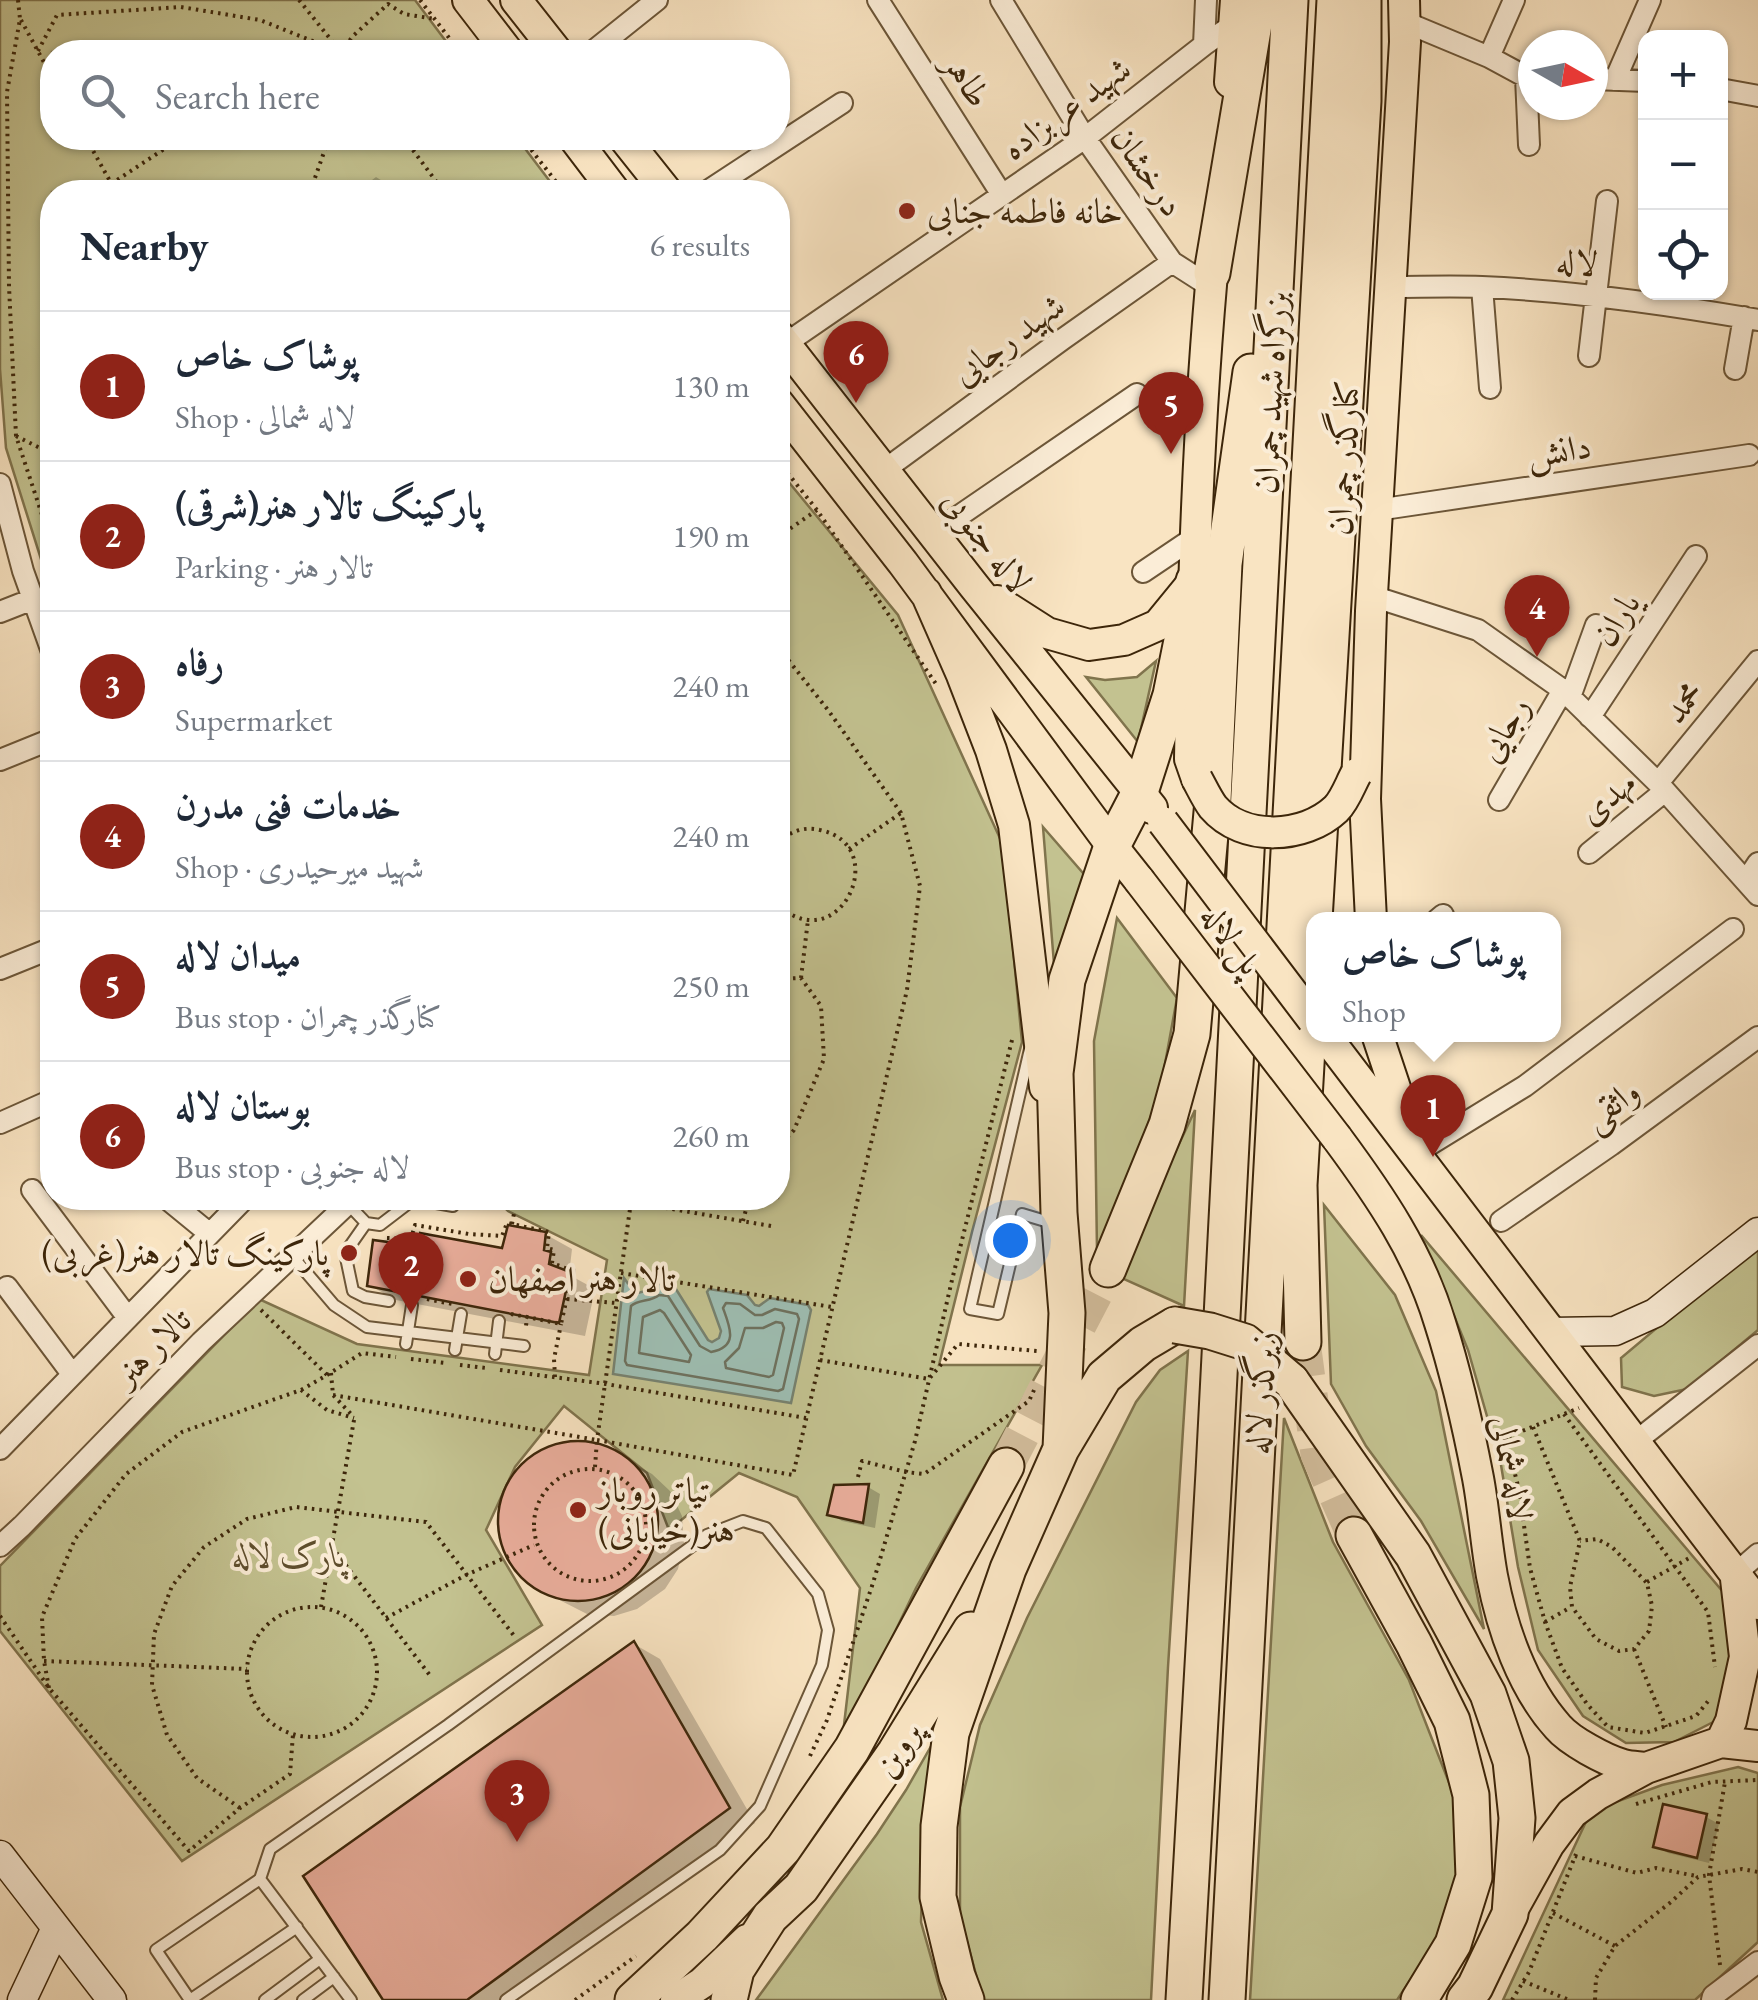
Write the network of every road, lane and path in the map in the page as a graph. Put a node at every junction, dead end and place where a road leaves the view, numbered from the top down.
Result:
1 (18, 0) edge
2 (299, 0) edge
3 (420, 0) edge
4 (468, 0) edge
5 (500, 0) edge
6 (516, 0) edge
7 (657, 0) edge
8 (878, 0) edge
9 (1000, 0) edge
10 (1206, 0) edge
11 (1290, 0) edge
12 (1335, 0) edge
13 (1363, 0) edge
14 (1514, 0) edge
15 (1650, 0) edge
16 (1397, 7) edge
17 (1243, 8) edge
18 (20, 19) junction
19 (435, 19) junction
20 (44, 40) edge
21 (310, 40) edge
22 (331, 40) edge
23 (349, 40) edge
24 (451, 40) edge
25 (499, 40) edge
26 (548, 40) edge
27 (607, 40) edge
28 (1204, 45) junction
29 (40, 47) edge
30 (38, 51) junction
31 (40, 55) edge
32 (1489, 57) junction
33 (1518, 71) edge
34 (1608, 80) edge
35 (1615, 80) junction
36 (1638, 81) edge
37 (1728, 90) edge
38 (1758, 96) edge
39 (842, 103) dead end
40 (1530, 120) edge
41 (790, 137) edge
42 (1086, 138) junction
43 (1283, 139) junction
44 (1530, 145) dead end
45 (93, 150) edge
46 (163, 150) edge
47 (324, 150) edge
48 (413, 150) edge
49 (531, 150) edge
50 (582, 150) edge
51 (634, 150) edge
52 (770, 150) edge
53 (109, 180) edge
54 (117, 180) edge
55 (314, 180) edge
56 (435, 180) edge
57 (555, 180) edge
58 (602, 180) edge
59 (657, 180) edge
60 (724, 180) edge
61 (1002, 195) junction
62 (1607, 201) dead end
63 (1195, 273) junction
64 (1390, 287) junction
65 (1482, 287) junction
66 (1352, 294) junction
67 (1596, 297) junction
68 (1638, 297) edge
69 (1661, 300) edge
70 (1751, 318) edge
71 (790, 334) edge
72 (790, 351) edge
73 (1589, 356) dead end
74 (1735, 369) dead end
75 (1490, 388) dead end
76 (1137, 394) dead end
77 (790, 418) edge
78 (16, 436) junction
79 (40, 448) edge
80 (1749, 455) dead end
81 (883, 470) junction
82 (790, 476) edge
83 (0, 484) edge
84 (40, 509) edge
85 (816, 510) junction
86 (1378, 510) junction
87 (790, 529) edge
88 (934, 534) junction
89 (1196, 537) junction
90 (1696, 556) dead end
91 (1143, 572) dead end
92 (1194, 581) junction
93 (974, 586) junction
94 (926, 593) junction
95 (1372, 596) junction
96 (33, 599) junction
97 (0, 612) edge
98 (40, 619) edge
99 (1596, 625) dead end
100 (1758, 661) edge
101 (790, 662) edge
102 (1567, 694) junction
103 (944, 697) dead end
104 (1368, 713) junction
105 (1590, 717) junction
106 (40, 744) edge
107 (0, 760) edge
108 (1250, 785) joint
109 (1291, 785) joint
110 (1662, 787) junction
111 (1140, 792) junction
112 (1499, 800) dead end
113 (900, 812) junction
114 (1163, 822) joint
115 (790, 833) edge
116 (1112, 846) junction
117 (849, 849) junction
118 (1590, 854) dead end
119 (1754, 880) edge
120 (1314, 912) edge
121 (1371, 912) edge
122 (790, 914) edge
123 (808, 920) junction
124 (1733, 929) dead end
125 (40, 953) edge
126 (0, 969) edge
127 (790, 978) edge
128 (801, 978) junction
129 (1306, 1011) edge
130 (1025, 1024) junction
131 (1758, 1037) edge
132 (1307, 1042) edge
133 (1330, 1042) edge
134 (1380, 1042) edge
135 (40, 1105) edge
136 (0, 1123) edge
137 (790, 1134) edge
138 (1337, 1138) joint
139 (1416, 1153) junction
140 (32, 1190) dead end
141 (40, 1201) edge
142 (47, 1210) edge
143 (181, 1210) edge
144 (233, 1210) edge
145 (341, 1210) edge
146 (357, 1210) edge
147 (400, 1210) edge
148 (515, 1210) edge
149 (629, 1210) edge
150 (684, 1210) edge
151 (746, 1210) edge
152 (1060, 1219) junction
153 (743, 1221) junction
154 (1501, 1221) dead end
155 (366, 1223) junction
156 (512, 1224) junction
157 (771, 1226) dead end
158 (1758, 1232) edge
159 (210, 1234) junction
160 (386, 1238) dead end
161 (292, 1256) junction
162 (1108, 1269) tunnel mouth
163 (621, 1273) junction
164 (7, 1287) dead end
165 (567, 1299) junction
166 (388, 1301) dead end
167 (413, 1301) joint
168 (616, 1302) junction
169 (452, 1304) dead end
170 (832, 1307) junction
171 (259, 1308) dead end
172 (461, 1314) dead end
173 (504, 1317) joint
174 (527, 1317) junction
175 (128, 1318) junction
176 (562, 1324) junction
177 (526, 1326) dead end
178 (408, 1331) junction
179 (1551, 1332) junction
180 (1066, 1338) junction
181 (1303, 1342) tunnel mouth
182 (456, 1343) junction
183 (406, 1344) dead end
184 (524, 1346) dead end
185 (1758, 1346) edge
186 (496, 1348) junction
187 (820, 1360) junction
188 (72, 1374) junction
189 (329, 1374) junction
190 (555, 1377) junction
191 (930, 1379) junction
192 (606, 1384) junction
193 (1035, 1385) dead end
194 (301, 1390) junction
195 (333, 1395) junction
196 (1601, 1398) junction
197 (1564, 1414) junction
198 (354, 1418) junction
199 (806, 1418) junction
200 (1533, 1427) junction
201 (1506, 1438) junction
202 (597, 1440) junction
203 (1634, 1442) junction
204 (1, 1446) edge
205 (1061, 1449) junction
206 (1472, 1452) junction
207 (1006, 1466) tunnel mouth
208 (594, 1468) junction
209 (906, 1472) junction
210 (858, 1477) dead end
211 (338, 1511) junction
212 (1354, 1535) tunnel mouth
213 (1580, 1541) junction
214 (1712, 1544) junction
215 (536, 1545) junction
216 (0, 1546) edge
217 (332, 1547) junction
218 (1758, 1554) edge
219 (1677, 1566) junction
220 (1008, 1569) junction
221 (1735, 1574) junction
222 (466, 1575) junction
223 (1647, 1582) junction
224 (1758, 1604) edge
225 (1572, 1606) junction
226 (321, 1607) junction
227 (0, 1616) edge
228 (386, 1618) junction
229 (1545, 1622) junction
230 (516, 1637) dead end
231 (1634, 1650) junction
232 (44, 1661) junction
233 (152, 1666) junction
234 (247, 1669) junction
235 (432, 1678) dead end
236 (1714, 1679) dead end
237 (49, 1688) junction
238 (1712, 1696) dead end
239 (1666, 1727) junction
240 (293, 1734) junction
241 (1721, 1742) junction
242 (1758, 1746) edge
243 (807, 1764) dead end
244 (1646, 1768) junction
245 (1758, 1780) edge
246 (1725, 1782) junction
247 (1635, 1804) dead end
248 (240, 1808) junction
249 (1582, 1842) dead end
250 (0, 1855) edge
251 (1575, 1856) junction
252 (1758, 1872) edge
253 (1709, 1875) junction
254 (1698, 1877) junction
255 (260, 1879) junction
256 (1553, 1913) junction
257 (1510, 1914) junction
258 (770, 1918) junction
259 (296, 1927) junction
260 (56, 1928) junction
261 (1614, 1946) junction
262 (640, 1954) dead end
263 (320, 1959) junction
264 (1758, 1962) edge
265 (1721, 1972) dead end
266 (334, 1977) junction
267 (1523, 1981) junction
268 (22, 2000) edge
269 (112, 2000) edge
270 (265, 2000) edge
271 (303, 2000) edge
272 (351, 2000) edge
273 (506, 2000) edge
274 (575, 2000) edge
275 (633, 2000) edge
276 (676, 2000) edge
277 (729, 2000) edge
278 (966, 2000) edge
279 (1184, 2000) edge
280 (1227, 2000) edge
281 (1419, 2000) edge
282 (1465, 2000) edge
283 (1512, 2000) edge
284 (1569, 2000) edge
285 (1596, 2000) edge
286 (1712, 2000) edge

1 - 18 path
2 - 22 path
3 - 19 path
4 - 25 main road
5 - 26 main road
6 - 26 main road
7 - 27 street
8 - 61 street, طاهر
9 - 42 street, درخشان
10 - 28 street
11 - 43 highway, بزرگراه شهید چمران
12 - 109 highway, بزرگراه شهید چمران
13 - 66 highway
14 - 32 street
15 - 35 street
16 - 32 street
16 - 64 main road, کنارگذر چمران
16 - 66 highway
17 - 28 street, شهید عربزاده
17 - 63 highway
18 - 30 path
18 - 78 path
19 - 23 path
19 - 24 path
20 - 21 path
28 - 42 street, شهید عربزاده
29 - 30 path
30 - 31 path
32 - 33 street
34 - 35 street
35 - 36 street
37 - 38 street
39 - 41 street
40 - 44 street
42 - 61 street, شهید عربزاده
42 - 63 street, درخشان
43 - 108 highway, بزرگراه شهید چمران
43 - 162 highway
45 - 53 path
46 - 54 path
47 - 55 path
48 - 56 path
49 - 57 path
50 - 58 main road
51 - 59 main road
52 - 60 street
61 - 71 street, شهید عربزاده
62 - 67 street
63 - 81 street, شهید رجایی
63 - 89 main road
64 - 65 street, لاله
64 - 86 main road, کنارگذر چمران
65 - 67 street, لاله
65 - 75 street
66 - 120 highway
67 - 68 street, لاله
67 - 73 street
69 - 70 street, لاله
70 - 74 street
72 - 81 main road, لاله جنوبی
76 - 88 street
77 - 94 main road
78 - 79 path
78 - 84 path
80 - 86 street, دانش
81 - 88 main road, لاله جنوبی
82 - 85 path
83 - 96 street
85 - 87 path
85 - 103 path
86 - 95 main road, کنارگذر چمران
88 - 93 main road, لاله جنوبی
89 - 91 street
89 - 92 main road
90 - 105 street, یاران
92 - 93 main road
92 - 104 main road, bridge
92 - 111 highway
93 - 111 main road, لاله جنوبی
94 - 116 main road
94 - 130 main road
95 - 102 street
95 - 104 main road, کنارگذر چمران
96 - 97 street
96 - 98 street
99 - 102 street, رجایی
100 - 110 street, محمد
101 - 113 path
102 - 105 street
102 - 112 street, رجایی
104 - 121 main road, کنارگذر چمران
105 - 110 street
106 - 107 street
108 - 279 highway, زیرگذر لاله
109 - 280 highway, زیرگذر لاله
110 - 118 street, مهدی
110 - 119 street
111 - 114 main road, لاله جنوبی
111 - 116 highway
113 - 117 path
113 - 170 path
114 - 129 main road, پل لاله, bridge
115 - 117 path
116 - 138 main road, پل لاله, bridge
116 - 152 highway
117 - 123 path
122 - 123 path
123 - 128 path
124 - 139 street
125 - 126 street
127 - 128 path
128 - 137 path
130 - 152 main road
130 - 152 lane
130 - 191 path
131 - 154 street, واثقی
132 - 181 highway
133 - 139 main road
134 - 139 main road
135 - 136 street
138 - 206 main road, لاله شمالی
139 - 179 main road
140 - 141 street
142 - 175 street
143 - 159 street
144 - 159 street
145 - 161 street, تالار هنر
146 - 155 lane
147 - 155 lane
148 - 156 path
149 - 163 path
150 - 153 path
151 - 153 path
152 - 180 highway
153 - 157 path
155 - 166 lane
156 - 160 path
156 - 165 path
158 - 179 street
159 - 175 street
161 - 178 lane
161 - 216 street, تالار هنر
163 - 168 path
163 - 170 path
164 - 188 street
165 - 168 path
165 - 176 path
167 - 169 path
167 - 178 lane
168 - 192 path
170 - 187 path
171 - 189 path
172 - 182 lane
173 - 174 path
173 - 186 lane
174 - 176 path
174 - 177 path
175 - 188 street
176 - 190 path
178 - 182 lane
178 - 183 lane
179 - 196 main road
180 - 191 path
180 - 205 highway
182 - 186 lane
184 - 186 lane
185 - 203 street
187 - 191 path
187 - 199 path
188 - 204 street
189 - 190 path
189 - 194 path
189 - 195 path
190 - 192 path
191 - 209 path
192 - 199 path
192 - 202 path
193 - 209 path
194 - 198 path
194 - 232 path
195 - 198 path
195 - 202 path
196 - 197 path
196 - 203 main road
197 - 200 path
197 - 219 path
198 - 211 path
199 - 202 path
200 - 201 path
200 - 213 path
201 - 206 path
201 - 229 path
202 - 208 path
203 - 214 main road
205 - 220 highway
205 - 257 highway, bridge
206 - 244 main road, لاله شمالی
207 - 275 highway
208 - 215 path
208 - 215 path
209 - 210 path
209 - 243 path
211 - 217 path
211 - 222 path
211 - 233 path
212 - 281 highway
213 - 223 path
213 - 225 path
214 - 219 path
214 - 221 main road
215 - 222 path
217 - 226 path
217 - 228 path
218 - 221 street
219 - 223 path
219 - 236 path
220 - 258 highway, پروین
220 - 278 highway
221 - 224 main road
221 - 241 main road
222 - 228 path
222 - 230 path
223 - 231 path
225 - 229 path
225 - 231 path
226 - 234 path
226 - 240 path
227 - 237 path
228 - 235 path
229 - 239 path
231 - 239 path
232 - 233 path
232 - 237 path
233 - 234 path
233 - 248 path
234 - 240 path
237 - 248 path
238 - 239 path
240 - 248 path
241 - 242 main road
241 - 244 main road
244 - 257 main road
245 - 246 path
246 - 247 path
246 - 253 path
249 - 251 path
250 - 260 street
251 - 254 path
251 - 256 path
252 - 253 path
253 - 254 path
253 - 265 path
254 - 261 path
255 - 259 lane
255 - 259 lane
255 - 273 lane
256 - 261 path
256 - 267 path
257 - 282 highway
258 - 276 main road
258 - 277 highway, پروین
259 - 263 lane
260 - 268 street
260 - 269 street
261 - 285 path
262 - 274 path
263 - 266 lane
263 - 270 lane
264 - 286 street
266 - 271 lane
266 - 272 lane
267 - 283 path
267 - 284 path

